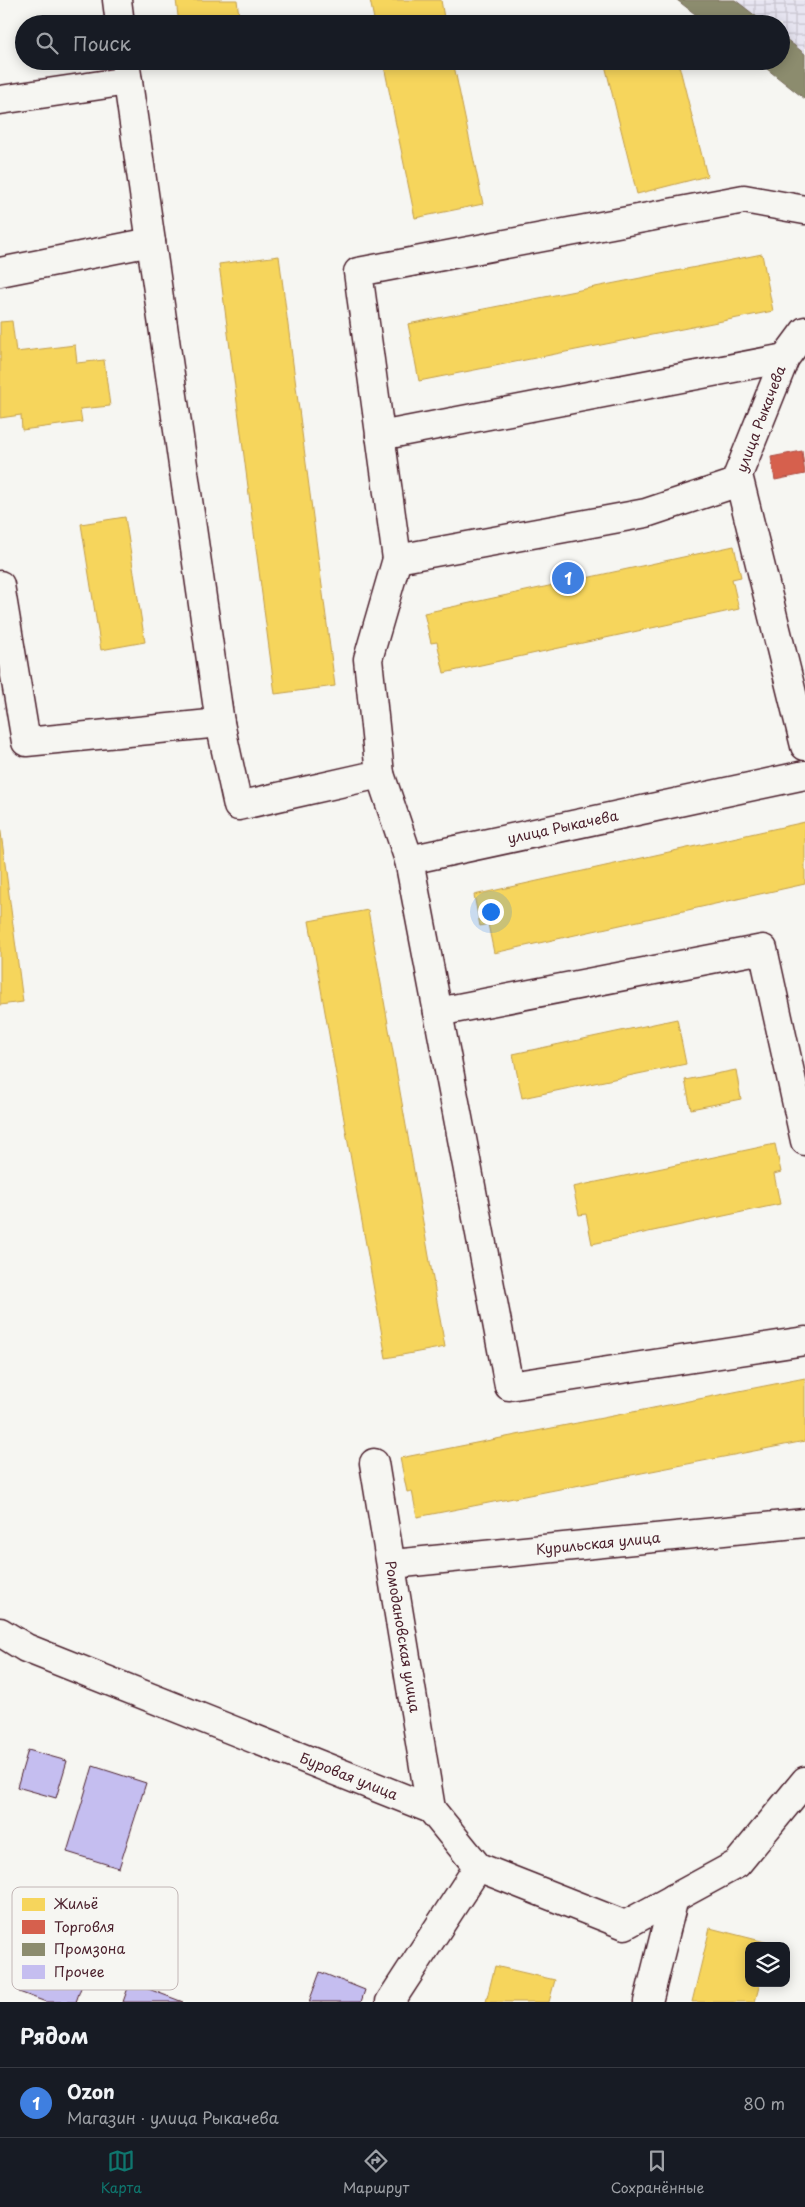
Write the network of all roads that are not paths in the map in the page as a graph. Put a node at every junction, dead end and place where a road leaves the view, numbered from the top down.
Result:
1 (117, 0) edge
2 (119, 15) edge
3 (126, 71) edge
4 (0, 100) edge
5 (805, 210) edge
6 (151, 242) junction
7 (0, 272) edge
8 (805, 331) edge
9 (785, 358) junction
10 (380, 436) junction
11 (739, 482) junction
12 (397, 559) junction
13 (0, 586) edge
14 (220, 723) junction
15 (805, 746) edge
16 (380, 774) junction
17 (805, 774) edge
18 (409, 860) junction
19 (438, 1012) junction
20 (805, 1141) edge
21 (805, 1341) edge
22 (374, 1463) dead end
23 (805, 1523) edge
24 (392, 1564) junction
25 (0, 1632) edge
26 (805, 1781) edge
27 (431, 1809) junction
28 (478, 1867) junction
29 (674, 1898) junction
30 (390, 2002) edge
31 (648, 2002) edge

1 - 2 street
3 - 4 street
3 - 6 street
5 - 10 street
6 - 7 street
6 - 14 street
8 - 9 street, улица Рыкачева
9 - 10 street
9 - 11 street, улица Рыкачева
10 - 12 street
11 - 12 street
11 - 15 street, улица Рыкачева
12 - 16 street
13 - 14 street
14 - 16 street
16 - 18 street
17 - 18 street, улица Рыкачева
18 - 19 street
19 - 20 street
19 - 21 street
22 - 24 street, Ромодановская улица
23 - 24 street, Курильская улица
24 - 27 street, Ромодановская улица
25 - 27 street, Буровая улица
26 - 29 street
27 - 28 street, Буровая улица
28 - 29 street, Буровая улица
28 - 30 street
29 - 31 street

